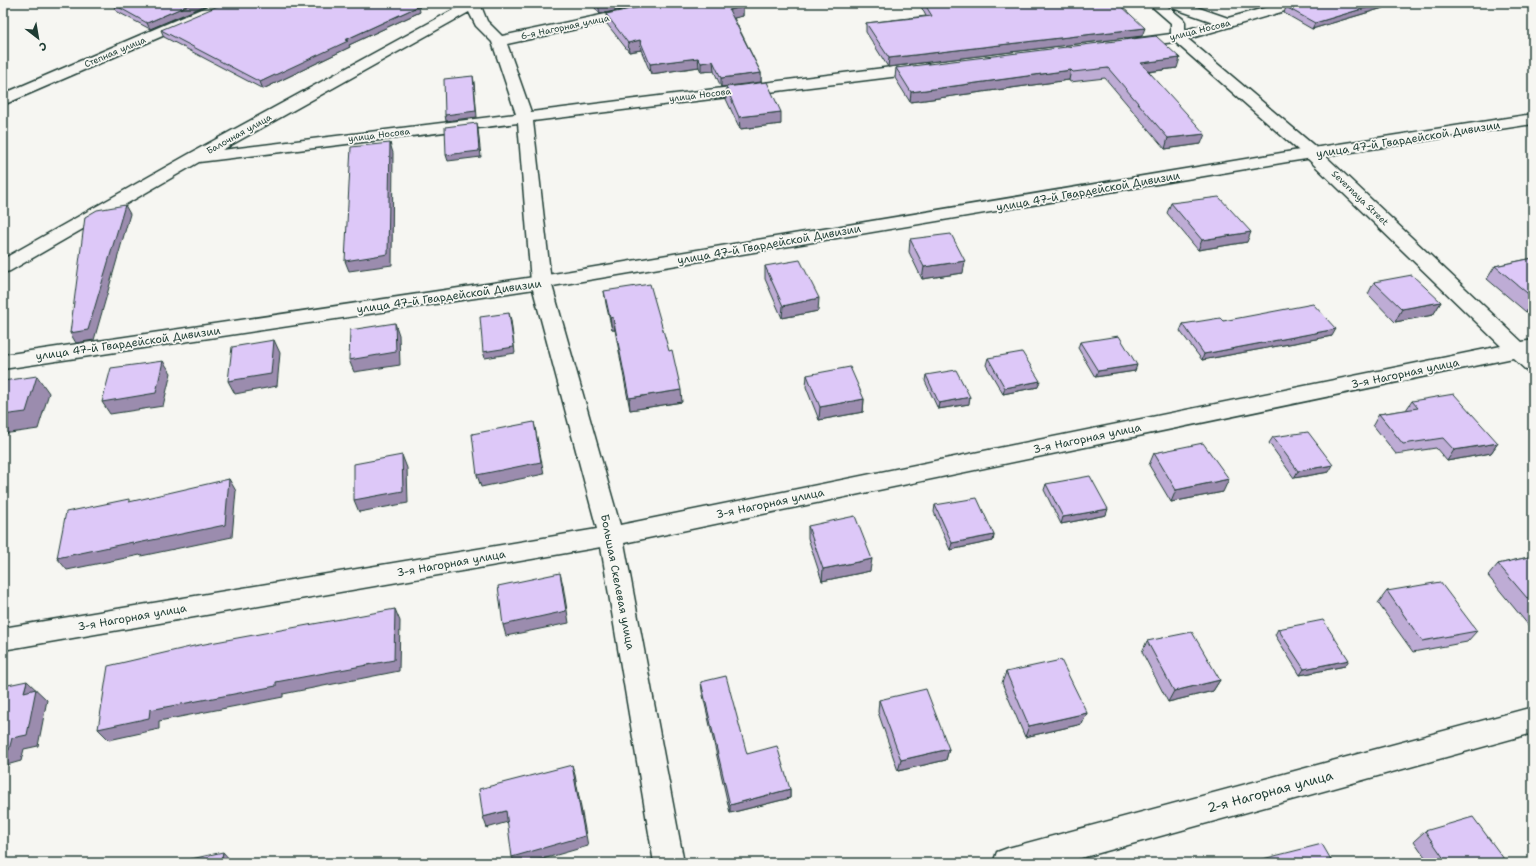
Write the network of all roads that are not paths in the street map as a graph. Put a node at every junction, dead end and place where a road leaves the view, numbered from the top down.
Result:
1 (227, 3) edge
2 (678, 3) edge
3 (1155, 3) edge
4 (1172, 3) edge
5 (1297, 3) edge
6 (472, 4) edge
7 (1228, 23) junction
8 (1178, 37) junction
9 (499, 42) junction
10 (1115, 45) edge
11 (942, 66) edge
12 (3, 100) edge
13 (524, 116) junction
14 (1533, 119) edge
15 (1312, 153) junction
16 (195, 158) junction
17 (3, 266) edge
18 (541, 282) junction
19 (1528, 354) edge
20 (3, 362) edge
21 (611, 536) junction
22 (3, 639) edge
23 (1533, 720) edge
24 (669, 863) edge
25 (1008, 863) edge

1 - 12 street, Степная улица
2 - 9 street, 6-я Нагорная улица
3 - 8 street
4 - 7 street
5 - 7 street, улица Носова
6 - 9 street
6 - 16 street, Балочная улица
7 - 8 street, улица Носова
8 - 10 street, улица Носова
8 - 15 street, Severnaya Street
9 - 13 street, Большая Скелевая улица
11 - 13 street, улица Носова
13 - 16 street, улица Носова
13 - 18 street, Большая Скелевая улица
14 - 15 street, улица 47-й Гвардейской Дивизии
15 - 18 street, улица 47-й Гвардейской Дивизии
15 - 19 street, Severnaya Street
16 - 17 street, Балочная улица
18 - 20 street, улица 47-й Гвардейской Дивизии
18 - 21 street, Большая Скелевая улица
19 - 21 street, 3-я Нагорная улица
21 - 22 street, 3-я Нагорная улица
21 - 24 street, Большая Скелевая улица
23 - 25 street, 2-я Нагорная улица

